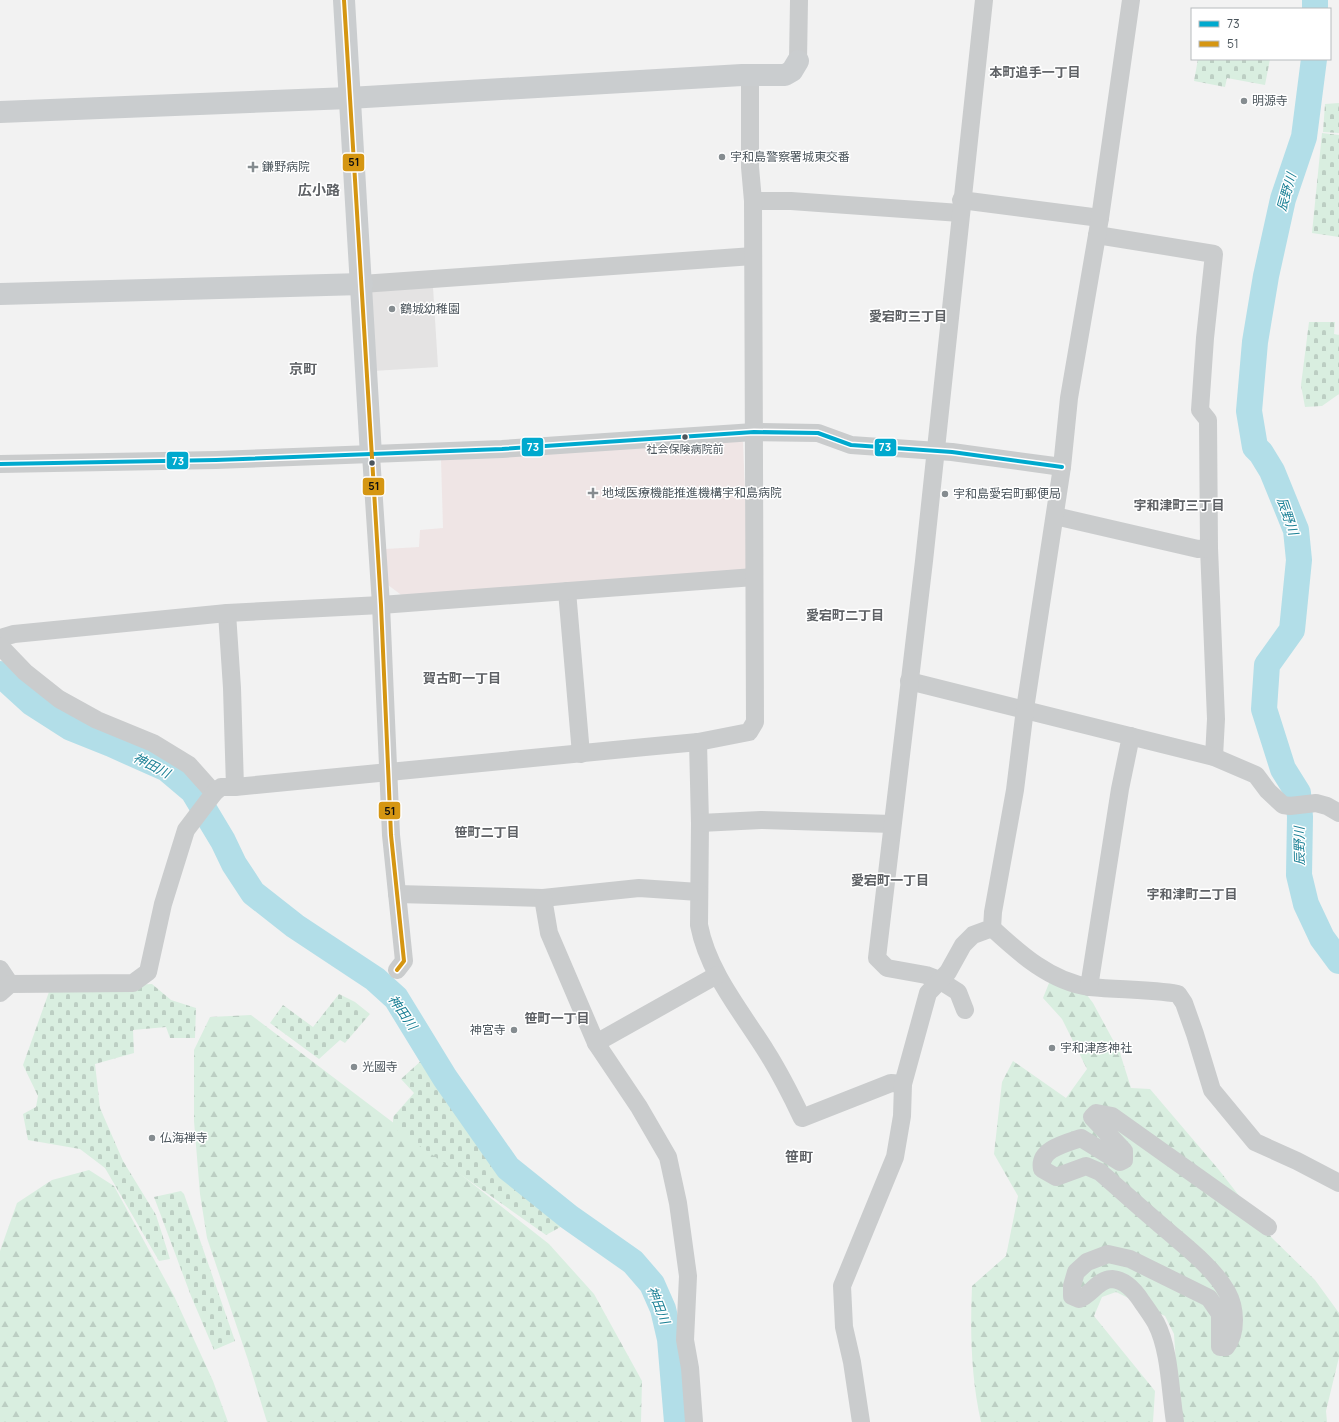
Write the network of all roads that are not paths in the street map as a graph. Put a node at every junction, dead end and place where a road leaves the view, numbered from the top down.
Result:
1 (344, 0) edge
2 (799, 0) edge
3 (984, 0) edge
4 (1131, 0) edge
5 (798, 61) joint
6 (750, 75) junction
7 (349, 98) junction
8 (0, 112) edge
9 (753, 201) junction
10 (961, 207) junction
11 (1098, 226) junction
12 (753, 256) junction
13 (362, 284) junction
14 (0, 294) edge
15 (754, 432) junction
16 (934, 451) junction
17 (371, 455) junction
18 (0, 464) edge
19 (1062, 468) junction
20 (1055, 516) junction
21 (1209, 548) junction
22 (754, 577) junction
23 (567, 591) junction
24 (381, 605) junction
25 (227, 613) junction
26 (0, 638) edge
27 (0, 646) edge
28 (909, 681) junction
29 (1025, 709) junction
30 (1131, 736) junction
31 (698, 742) junction
32 (581, 754) junction
33 (1214, 757) junction
34 (387, 773) junction
35 (236, 788) junction
36 (212, 795) junction
37 (1339, 813) edge
38 (700, 823) junction
39 (892, 824) junction
40 (700, 892) junction
41 (397, 894) junction
42 (542, 898) junction
43 (992, 928) junction
44 (0, 969) edge
45 (396, 970) dead end
46 (717, 975) junction
47 (939, 980) junction
48 (1089, 987) junction
49 (5, 988) edge
50 (965, 1010) dead end
51 (596, 1043) junction
52 (903, 1084) junction
53 (1339, 1183) edge
54 (1268, 1228) dead end
55 (694, 1422) edge
56 (861, 1422) edge
57 (1174, 1422) edge

1 - 7 street
2 - 5 street
3 - 10 street
4 - 11 street
5 - 6 street
6 - 7 street
6 - 9 street
7 - 8 street
7 - 13 street
9 - 10 street
9 - 12 street
10 - 11 street
10 - 16 street
11 - 19 street
11 - 21 street
12 - 13 street
12 - 15 street
13 - 14 street
13 - 17 street
15 - 16 street
15 - 17 street
15 - 22 street
16 - 19 street
16 - 28 street
17 - 18 street
17 - 24 street
19 - 20 street
20 - 21 street
20 - 29 street
21 - 33 street
22 - 23 street
22 - 31 street
23 - 24 street
23 - 32 street
24 - 25 street
24 - 34 street
25 - 26 street
25 - 35 street
27 - 36 street
28 - 29 street
28 - 39 street
29 - 30 street
29 - 43 street
30 - 33 street
30 - 48 street
31 - 32 street
31 - 38 street
32 - 34 street
33 - 37 street
34 - 35 street
34 - 41 street
35 - 36 street
36 - 49 street
38 - 39 street
38 - 40 street
39 - 47 street
40 - 42 street
40 - 46 street
41 - 42 street
41 - 45 street
42 - 51 street
43 - 47 street
43 - 48 street
44 - 49 street
46 - 51 street
46 - 52 street
47 - 50 street
47 - 52 street
48 - 53 street
51 - 55 street
52 - 56 street
54 - 57 street

